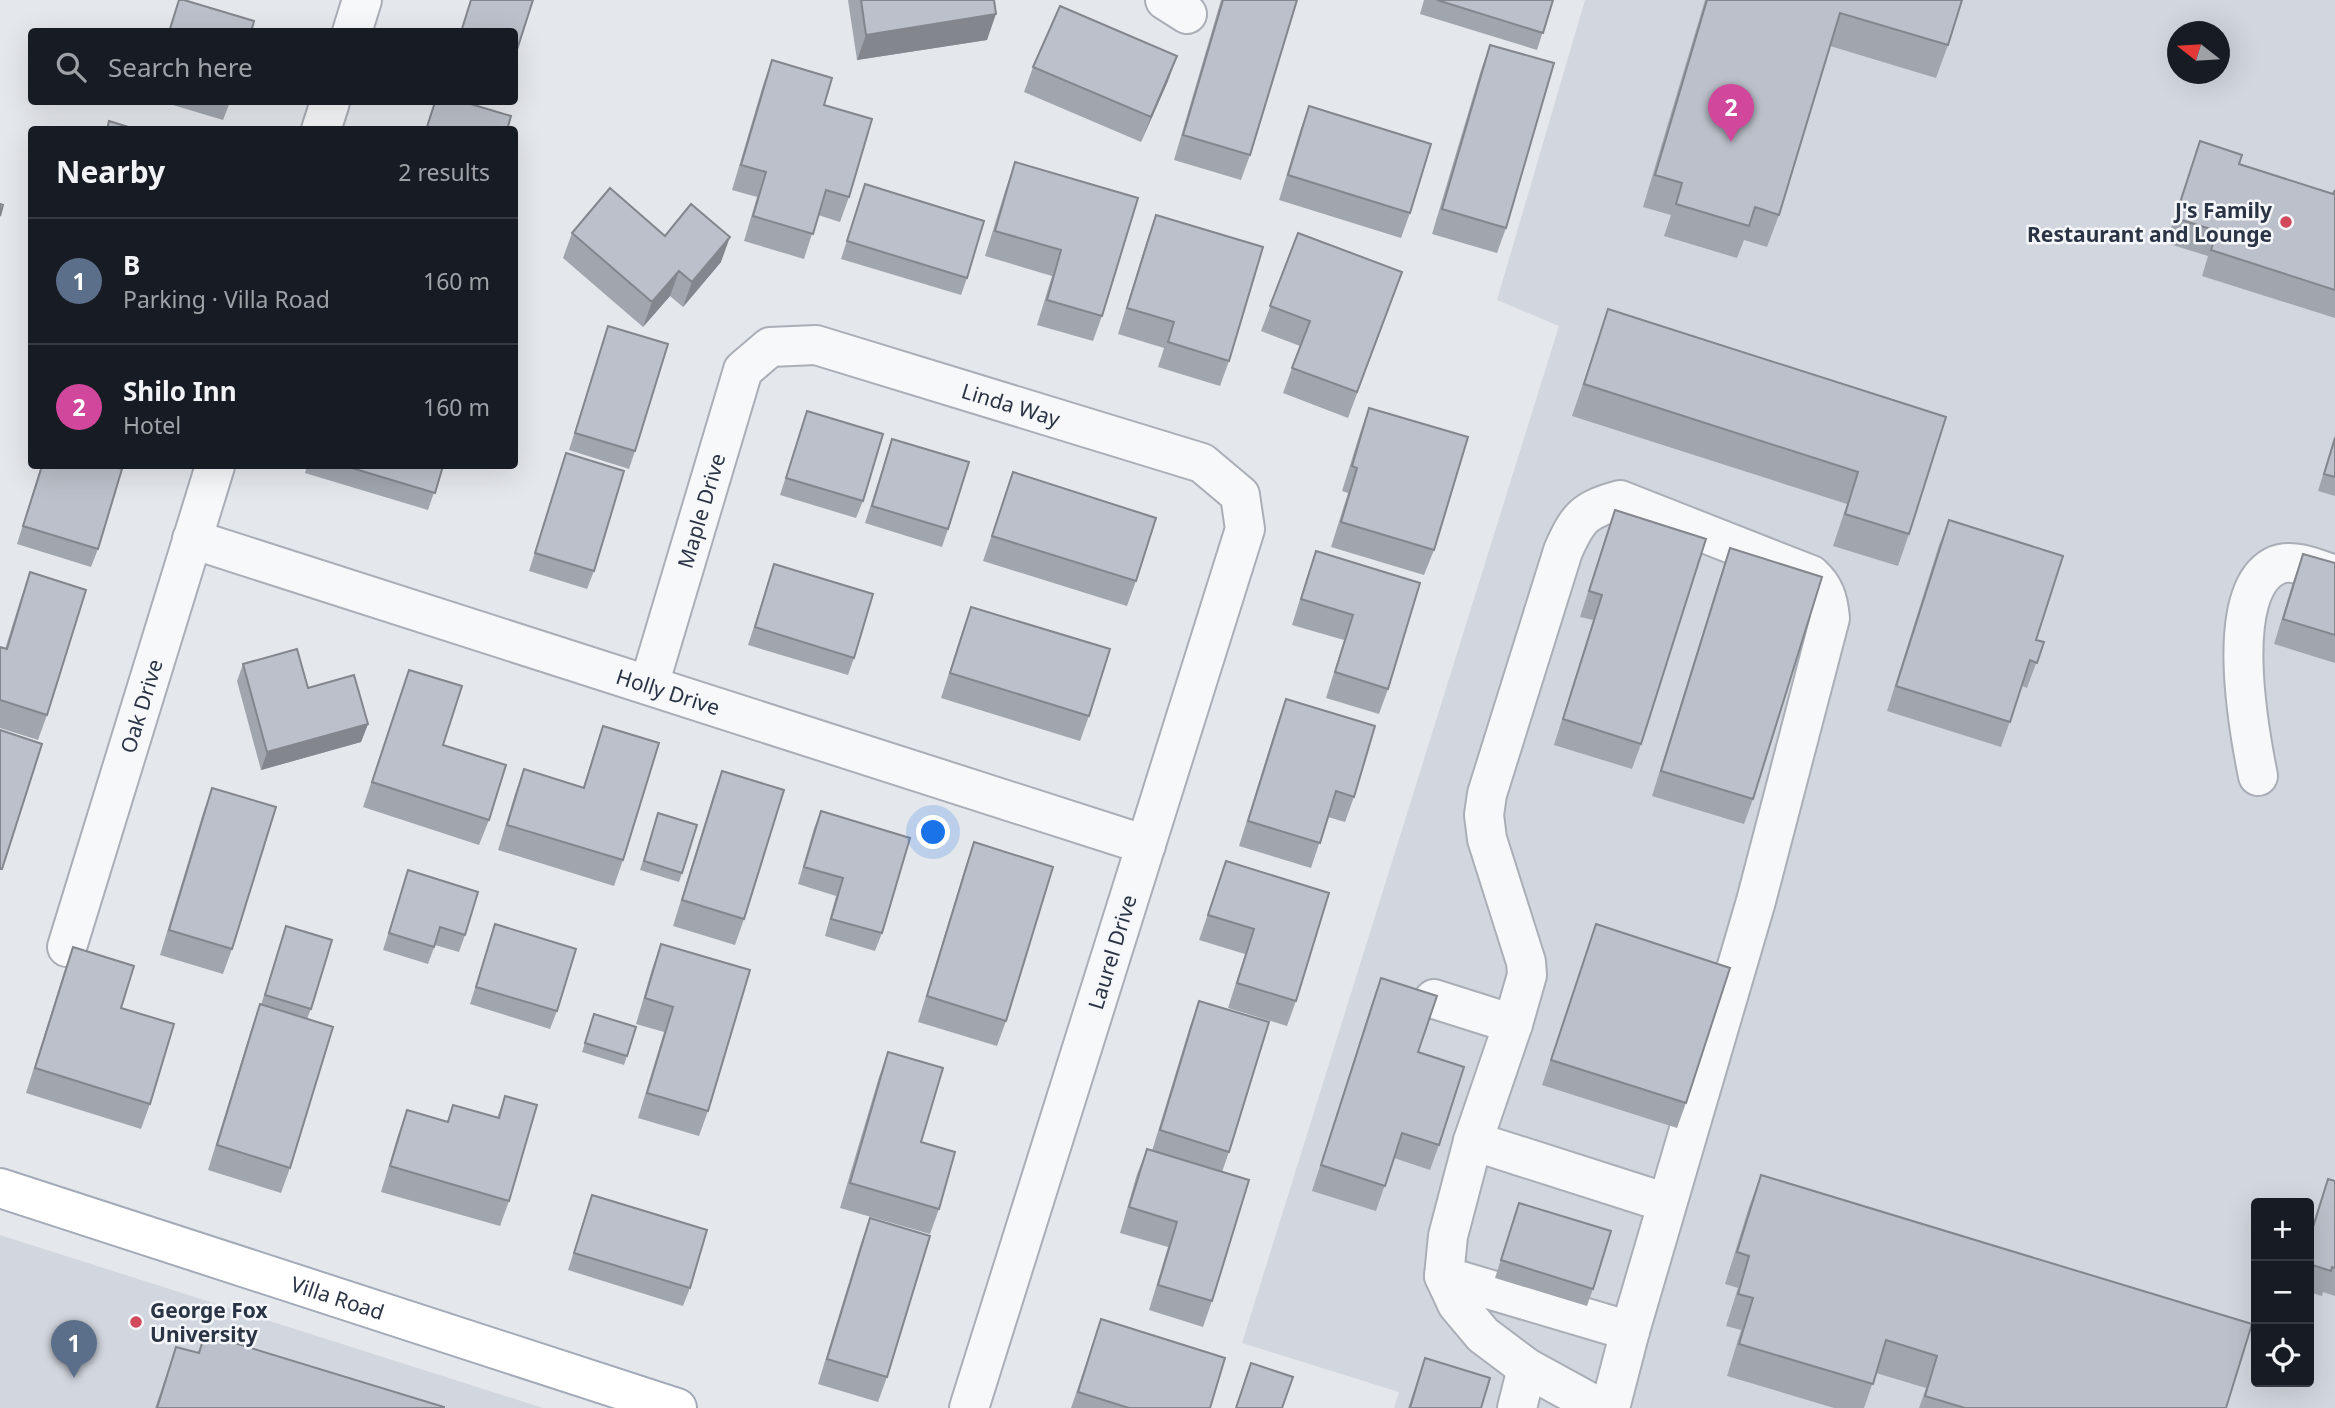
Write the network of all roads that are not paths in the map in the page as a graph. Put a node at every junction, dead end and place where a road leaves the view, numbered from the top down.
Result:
1 (362, 0) edge
2 (353, 28) edge
3 (329, 105) edge
4 (322, 126) edge
5 (770, 347) joint
6 (214, 469) edge
7 (1240, 495) joint
8 (192, 538) junction
9 (2335, 575) edge
10 (649, 685) junction
11 (2258, 776) dead end
12 (1146, 845) junction
13 (67, 947) dead end
14 (1434, 999) edge
15 (1513, 1024) junction
16 (1474, 1141) junction
17 (0, 1188) edge
18 (1667, 1203) junction
19 (1444, 1276) junction
20 (1630, 1331) junction
21 (1527, 1368) junction
22 (677, 1408) edge
23 (970, 1408) edge
24 (1517, 1408) edge
25 (1600, 1408) edge
26 (1610, 1408) edge

1 - 2 street
3 - 4 street
5 - 7 street, Linda Way
5 - 10 street, Maple Drive
6 - 8 street, Oak Drive
7 - 12 street, Laurel Drive
8 - 10 street, Holly Drive
8 - 13 street, Oak Drive
9 - 11 street
10 - 12 street, Holly Drive
12 - 23 street, Laurel Drive
14 - 15 street
15 - 16 street
15 - 18 street
16 - 18 street
16 - 19 street
17 - 22 main road, Villa Road
18 - 20 street
19 - 20 street
19 - 21 street
20 - 26 street
21 - 24 street
21 - 25 street

